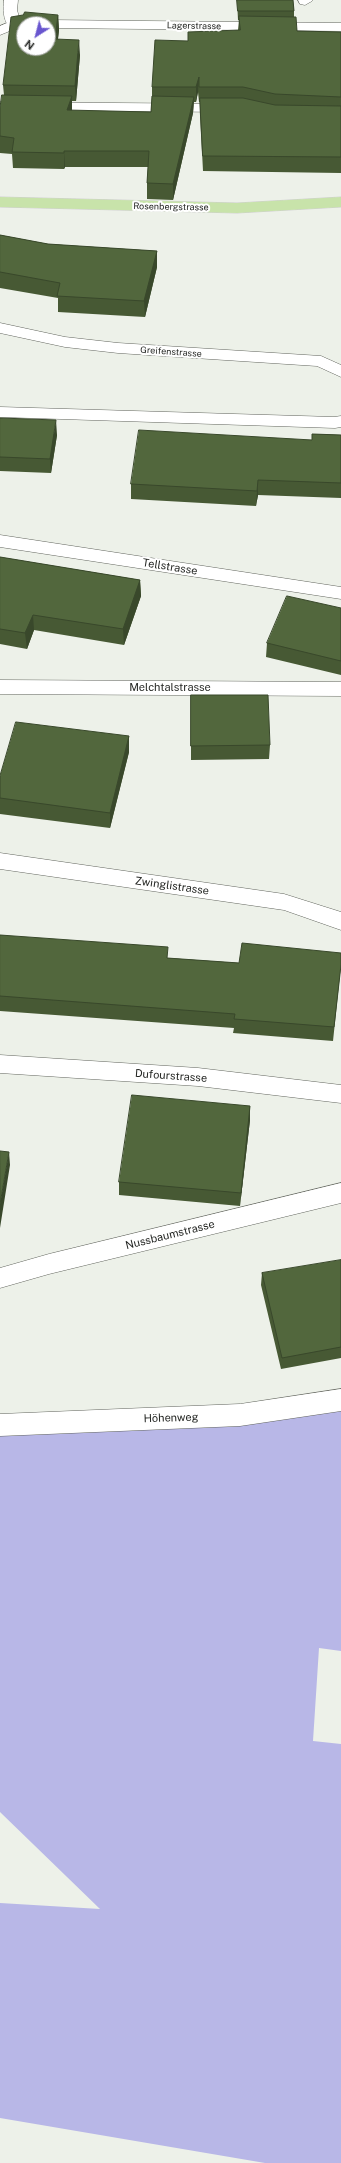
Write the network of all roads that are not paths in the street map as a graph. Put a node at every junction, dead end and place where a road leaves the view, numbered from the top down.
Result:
1 (11, 0) edge
2 (16, 19) edge
3 (56, 24) edge
4 (16, 25) edge
5 (341, 27) edge
6 (0, 31) edge
7 (0, 106) edge
8 (243, 108) edge
9 (0, 202) edge
10 (341, 202) edge
11 (0, 328) edge
12 (341, 372) edge
13 (0, 412) edge
14 (341, 421) edge
15 (0, 542) edge
16 (341, 593) edge
17 (0, 687) edge
18 (341, 689) edge
19 (0, 861) edge
20 (341, 922) edge
21 (0, 1064) edge
22 (341, 1094) edge
23 (341, 1193) edge
24 (0, 1278) edge
25 (341, 1400) edge
26 (0, 1425) edge

1 - 2 street
3 - 5 street, Lagerstrasse
4 - 6 street
7 - 8 street
9 - 10 main road, Rosenbergstrasse
11 - 12 street, Greifenstrasse
13 - 14 street
15 - 16 street, Tellstrasse
17 - 18 street, Melchtalstrasse
19 - 20 street, Zwinglistrasse
21 - 22 street, Dufourstrasse
23 - 24 street, Nussbaumstrasse
25 - 26 street, Höhenweg

